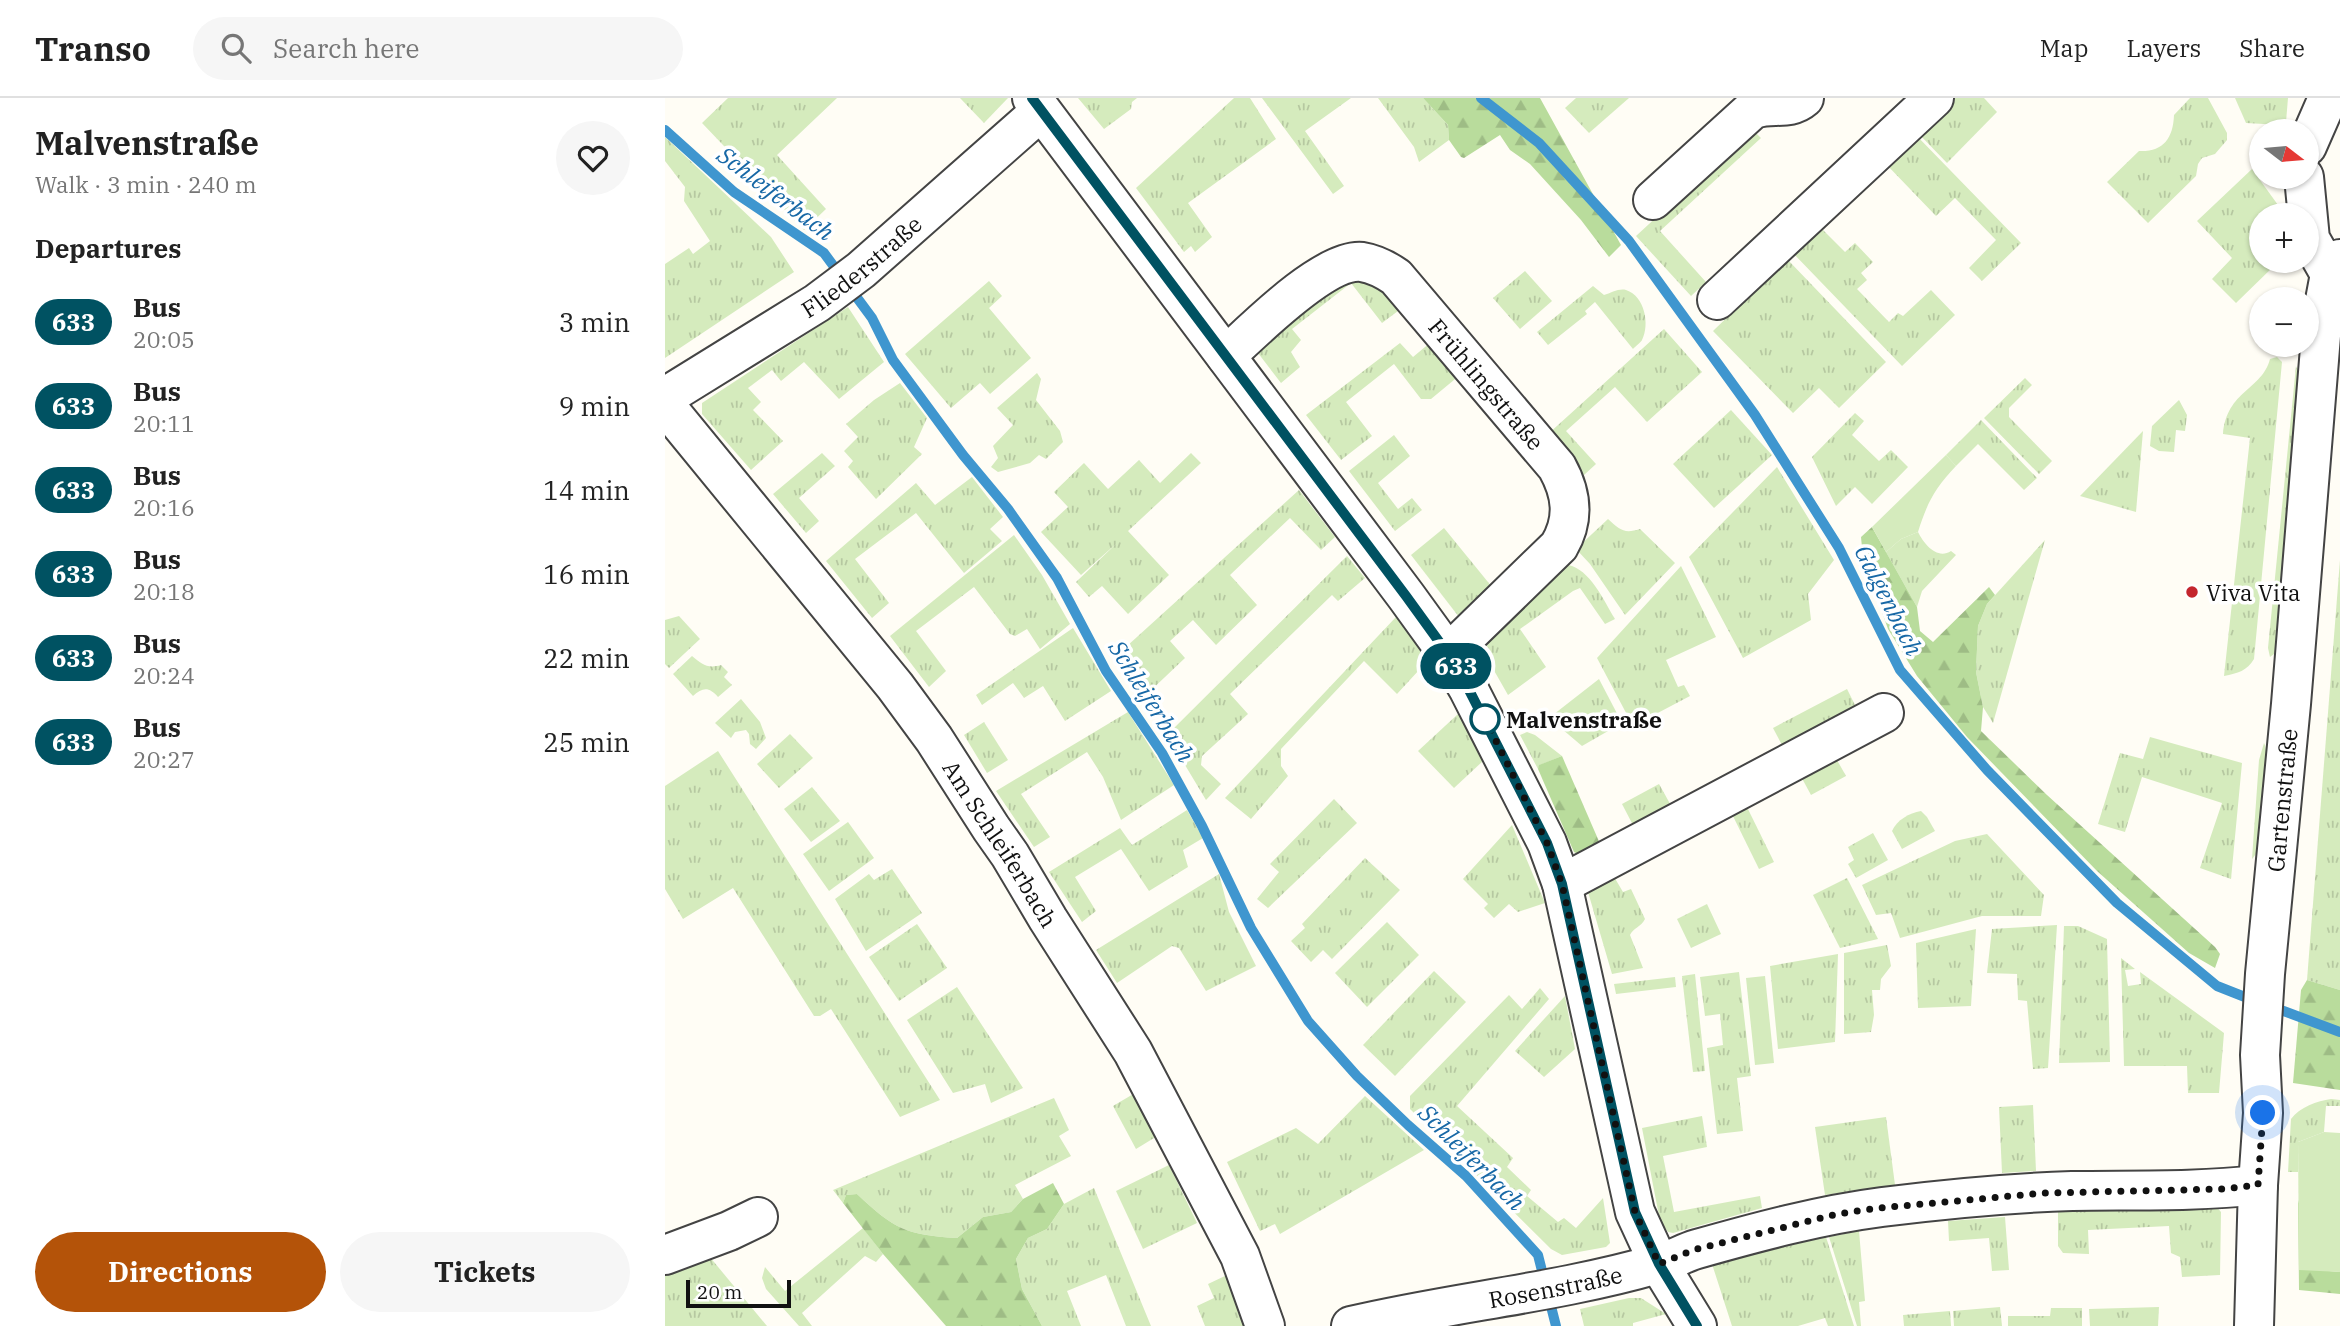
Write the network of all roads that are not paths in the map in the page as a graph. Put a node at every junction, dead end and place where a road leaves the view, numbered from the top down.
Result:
1 (1804, 98) edge
2 (1934, 98) edge
3 (1036, 105) edge
4 (2332, 107) edge
5 (2319, 127) edge
6 (2305, 189) edge
7 (1653, 200) dead end
8 (2335, 267) edge
9 (1717, 300) dead end
10 (1226, 356) junction
11 (665, 397) edge
12 (665, 405) edge
13 (1448, 654) junction
14 (1884, 713) dead end
15 (1562, 884) junction
16 (2258, 1185) junction
17 (758, 1217) dead end
18 (665, 1255) edge
19 (1659, 1264) junction
20 (1265, 1326) edge
21 (1351, 1326) edge
22 (1697, 1326) edge
23 (2254, 1326) edge

1 - 7 street
2 - 9 street
3 - 10 street
3 - 11 street, Fliederstraße
4 - 5 street
6 - 8 street, Gartenstraße
8 - 16 street, Gartenstraße
10 - 13 street
10 - 13 street, Frühlingstraße
12 - 20 street, Am Schleiferbach
13 - 15 street
14 - 15 street
15 - 19 street
16 - 19 street, Rosenstraße
16 - 23 street, Gartenstraße
17 - 18 street
19 - 21 street, Rosenstraße
19 - 22 street

